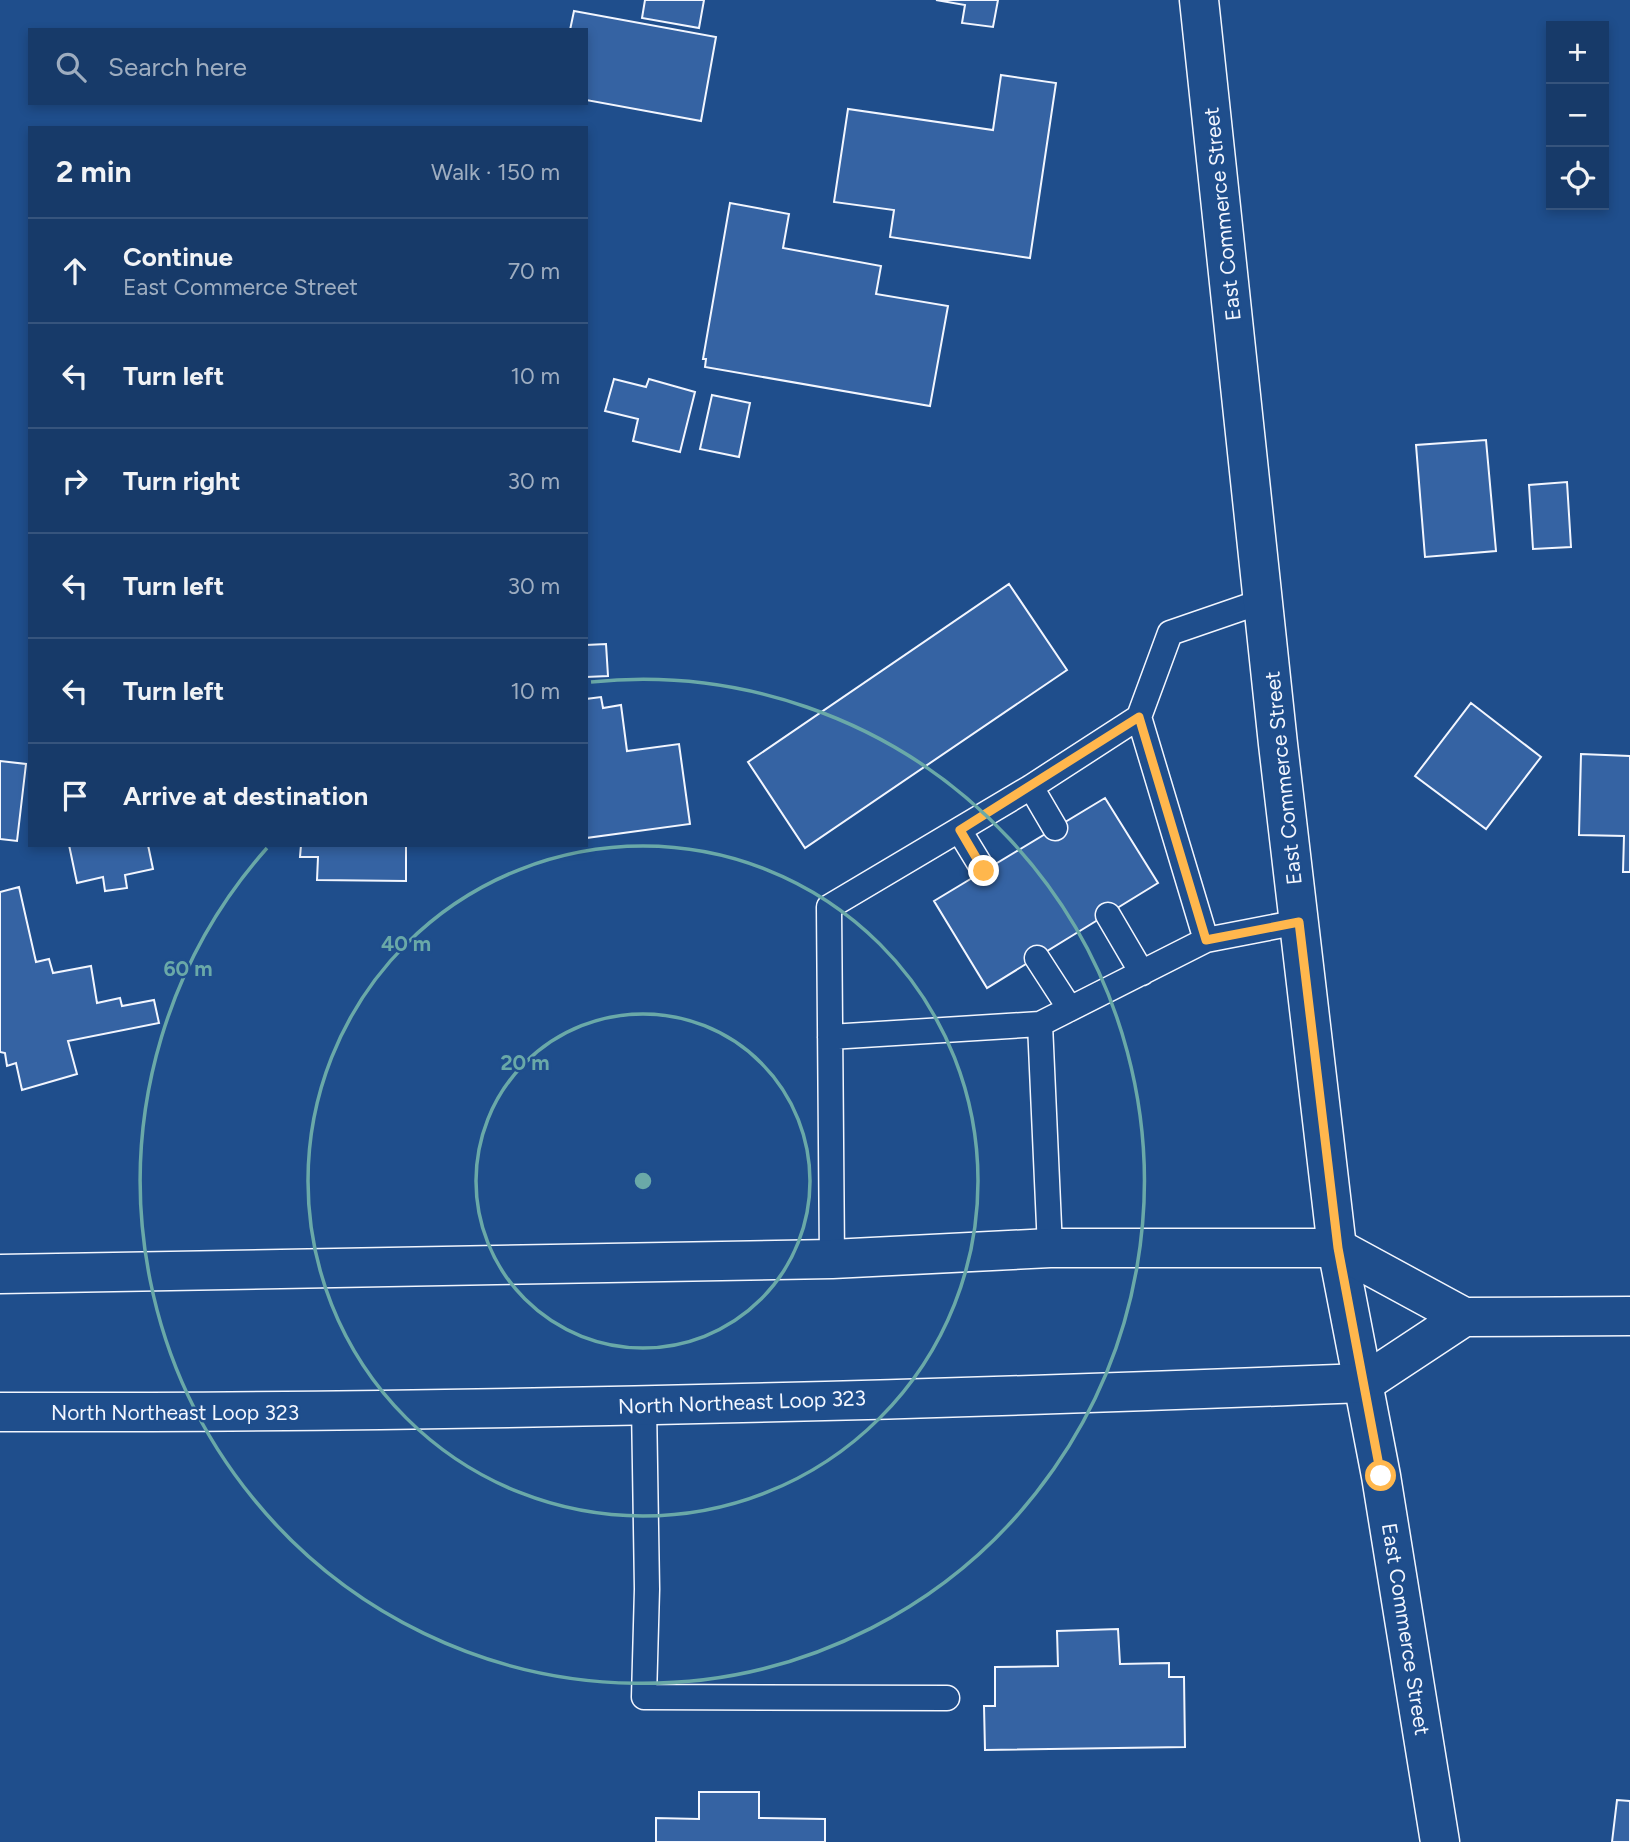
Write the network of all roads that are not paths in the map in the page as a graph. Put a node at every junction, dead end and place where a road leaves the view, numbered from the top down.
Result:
1 (1199, 0) edge
2 (1263, 601) junction
3 (1139, 717) junction
4 (1031, 787) junction
5 (1055, 828) dead end
6 (960, 830) junction
7 (984, 871) dead end
8 (1108, 915) dead end
9 (1299, 922) junction
10 (1206, 940) junction
11 (1037, 958) dead end
12 (1142, 973) junction
13 (1070, 1009) junction
14 (1040, 1024) junction
15 (830, 1037) junction
16 (1050, 1248) junction
17 (1338, 1248) junction
18 (832, 1259) junction
19 (0, 1274) edge
20 (1630, 1316) edge
21 (1464, 1317) junction
22 (1364, 1382) junction
23 (644, 1405) junction
24 (0, 1412) edge
25 (947, 1698) dead end
26 (1440, 1842) edge

1 - 2 main road, East Commerce Street
2 - 3 lane
2 - 9 main road, East Commerce Street
3 - 4 lane
3 - 10 lane
4 - 5 lane
4 - 6 lane
6 - 7 lane
6 - 15 lane
8 - 12 lane
9 - 10 lane
9 - 17 main road, East Commerce Street
10 - 12 lane
11 - 13 lane
12 - 13 lane
13 - 14 lane
14 - 15 lane
14 - 16 lane
15 - 18 lane
16 - 17 main road
16 - 18 main road
17 - 21 main road
17 - 22 main road, East Commerce Street
18 - 19 main road
20 - 21 main road
21 - 22 main road
22 - 23 main road, North Northeast Loop 323
22 - 26 main road, East Commerce Street
23 - 24 main road, North Northeast Loop 323
23 - 25 lane

